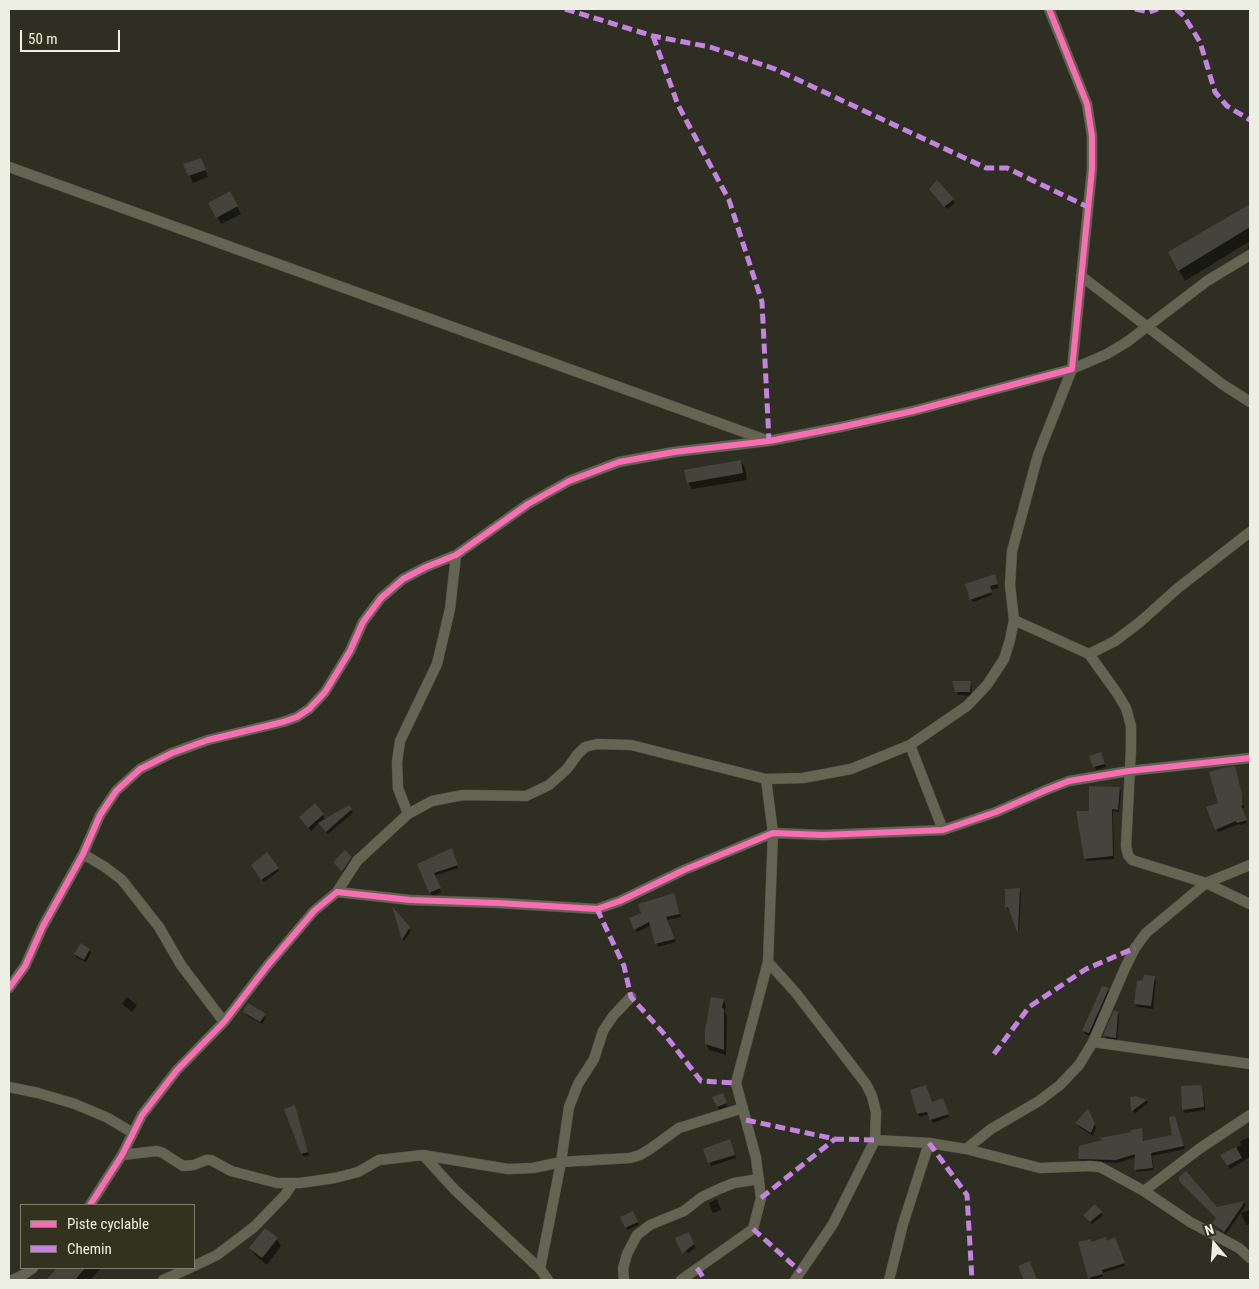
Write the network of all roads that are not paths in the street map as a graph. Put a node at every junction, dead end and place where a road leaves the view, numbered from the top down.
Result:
1 (1049, 9) edge
2 (9, 168) edge
3 (1250, 255) edge
4 (1081, 276) junction
5 (1148, 327) junction
6 (1072, 369) junction
7 (1250, 402) edge
8 (769, 441) junction
9 (1250, 532) edge
10 (456, 555) junction
11 (1014, 620) junction
12 (1089, 654) junction
13 (910, 745) junction
14 (1250, 758) edge
15 (1129, 771) junction
16 (766, 780) junction
17 (408, 814) junction
18 (943, 830) junction
19 (773, 833) junction
20 (83, 854) junction
21 (1250, 865) edge
22 (1206, 883) junction
23 (337, 892) junction
24 (1250, 904) edge
25 (768, 962) junction
26 (9, 988) edge
27 (631, 997) dead end
28 (224, 1022) junction
29 (1093, 1042) junction
30 (1250, 1064) edge
31 (9, 1087) edge
32 (743, 1108) junction
33 (1250, 1116) edge
34 (133, 1133) junction
35 (875, 1140) junction
36 (929, 1143) junction
37 (966, 1149) junction
38 (122, 1155) junction
39 (423, 1155) junction
40 (561, 1162) junction
41 (758, 1179) junction
42 (293, 1183) junction
43 (1144, 1191) junction
44 (91, 1204) edge
45 (1250, 1245) edge
46 (1239, 1248) junction
47 (1250, 1258) edge
48 (195, 1266) edge
49 (32, 1269) edge
50 (188, 1269) edge
51 (540, 1269) junction
52 (12, 1280) edge
53 (163, 1280) edge
54 (548, 1280) edge
55 (624, 1280) edge
56 (681, 1280) edge
57 (795, 1280) edge
58 (889, 1280) edge

1 - 4 street
2 - 8 street
3 - 5 street
4 - 5 street
4 - 6 street
5 - 6 street
5 - 7 street
6 - 8 street
6 - 11 street
8 - 10 street
9 - 12 street
10 - 17 street
10 - 20 street
11 - 12 street
11 - 13 street
12 - 15 street
13 - 16 street
13 - 18 street
14 - 15 street
15 - 18 street
15 - 22 street
16 - 17 street
16 - 19 street
17 - 23 street
18 - 19 street
19 - 23 street
19 - 25 street
20 - 26 street
20 - 28 street
21 - 22 street
22 - 24 street
22 - 29 street
23 - 28 street
25 - 32 street
25 - 35 street
27 - 40 street
28 - 34 street
29 - 30 street
29 - 37 street
31 - 34 street
32 - 40 street
32 - 41 street
33 - 43 street
34 - 38 street
35 - 36 street
35 - 57 street
36 - 37 street
36 - 58 street
37 - 43 street
38 - 42 street
38 - 44 street
39 - 40 street
39 - 42 street
39 - 51 street
40 - 51 street
41 - 55 street
41 - 56 street
42 - 48 street
43 - 46 street
45 - 46 street
46 - 47 street
49 - 52 street
50 - 53 street
51 - 54 street

